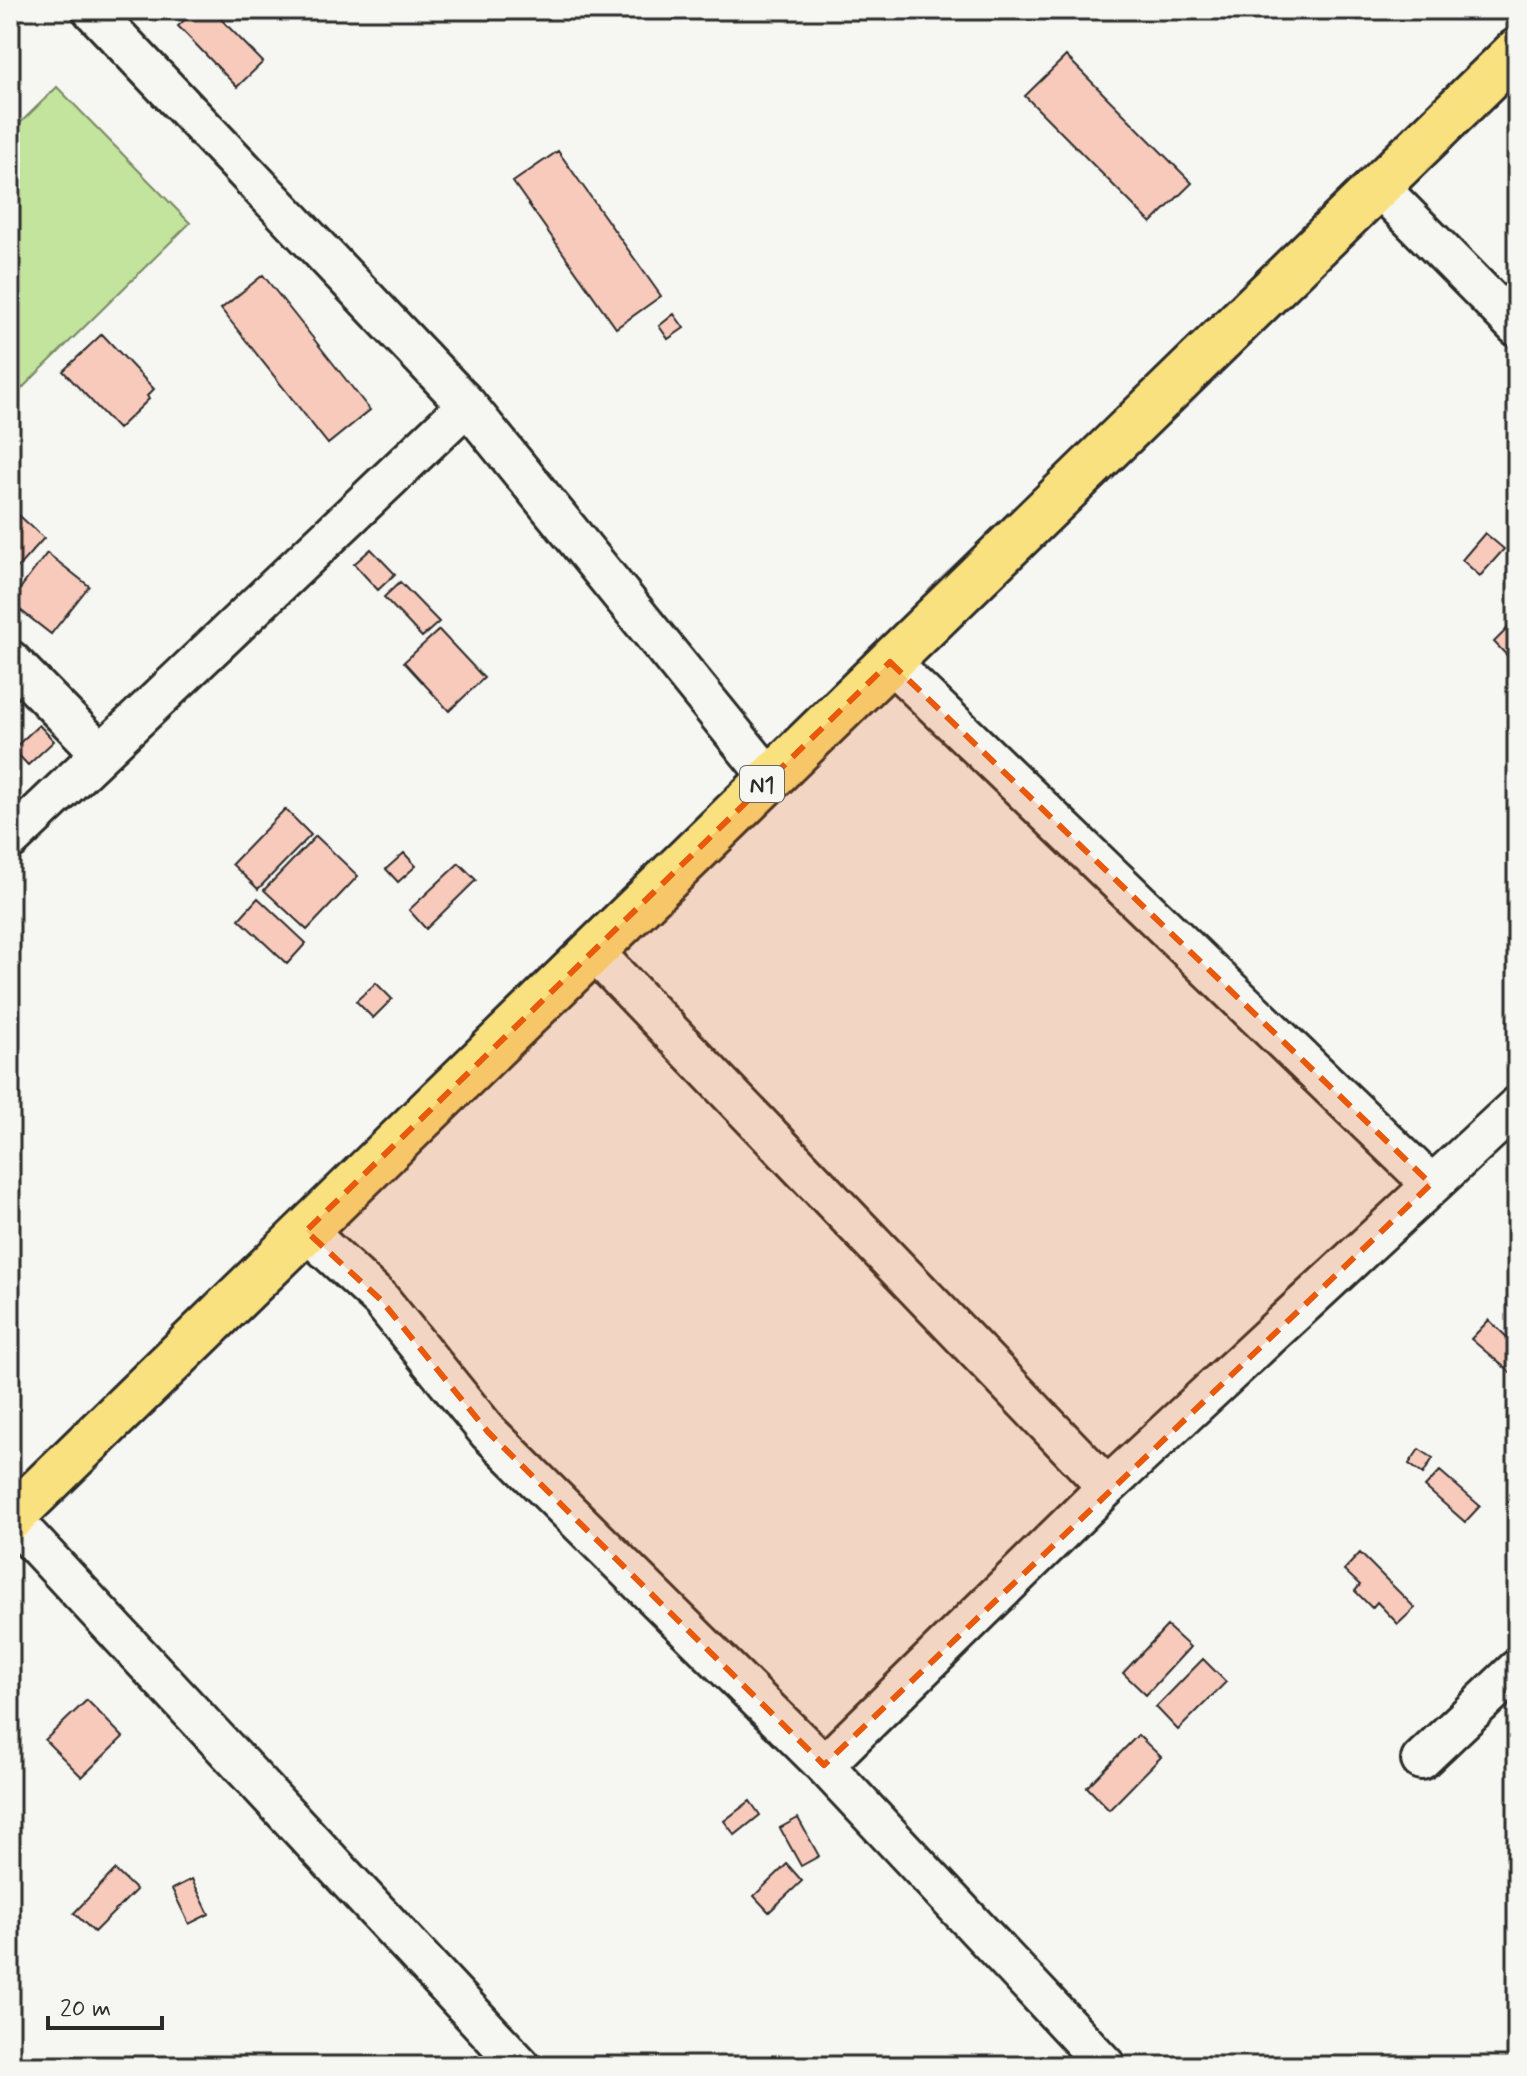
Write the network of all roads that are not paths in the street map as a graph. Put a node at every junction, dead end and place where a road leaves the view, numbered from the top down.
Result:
1 (92, 10) edge
2 (1517, 51) edge
3 (1378, 186) junction
4 (1517, 327) edge
5 (467, 405) junction
6 (10, 660) edge
7 (890, 662) junction
8 (101, 753) junction
9 (769, 777) junction
10 (10, 840) edge
11 (593, 951) junction
12 (1517, 1106) edge
13 (1431, 1184) junction
14 (306, 1231) junction
15 (1107, 1487) junction
16 (10, 1519) edge
17 (1517, 1669) edge
18 (1421, 1760) dead end
19 (824, 1765) junction
20 (521, 2066) edge
21 (1106, 2066) edge

1 - 5 street
2 - 3 highway, N1
3 - 4 street
3 - 7 highway, N1
5 - 8 street
5 - 9 street
6 - 8 street
7 - 9 highway, N1
7 - 13 street
8 - 10 street
9 - 11 highway, N1
11 - 14 highway, N1
11 - 15 street
12 - 13 street
13 - 15 street
14 - 16 highway, N1
14 - 19 street
15 - 19 street
16 - 20 street
17 - 18 street
19 - 21 street

